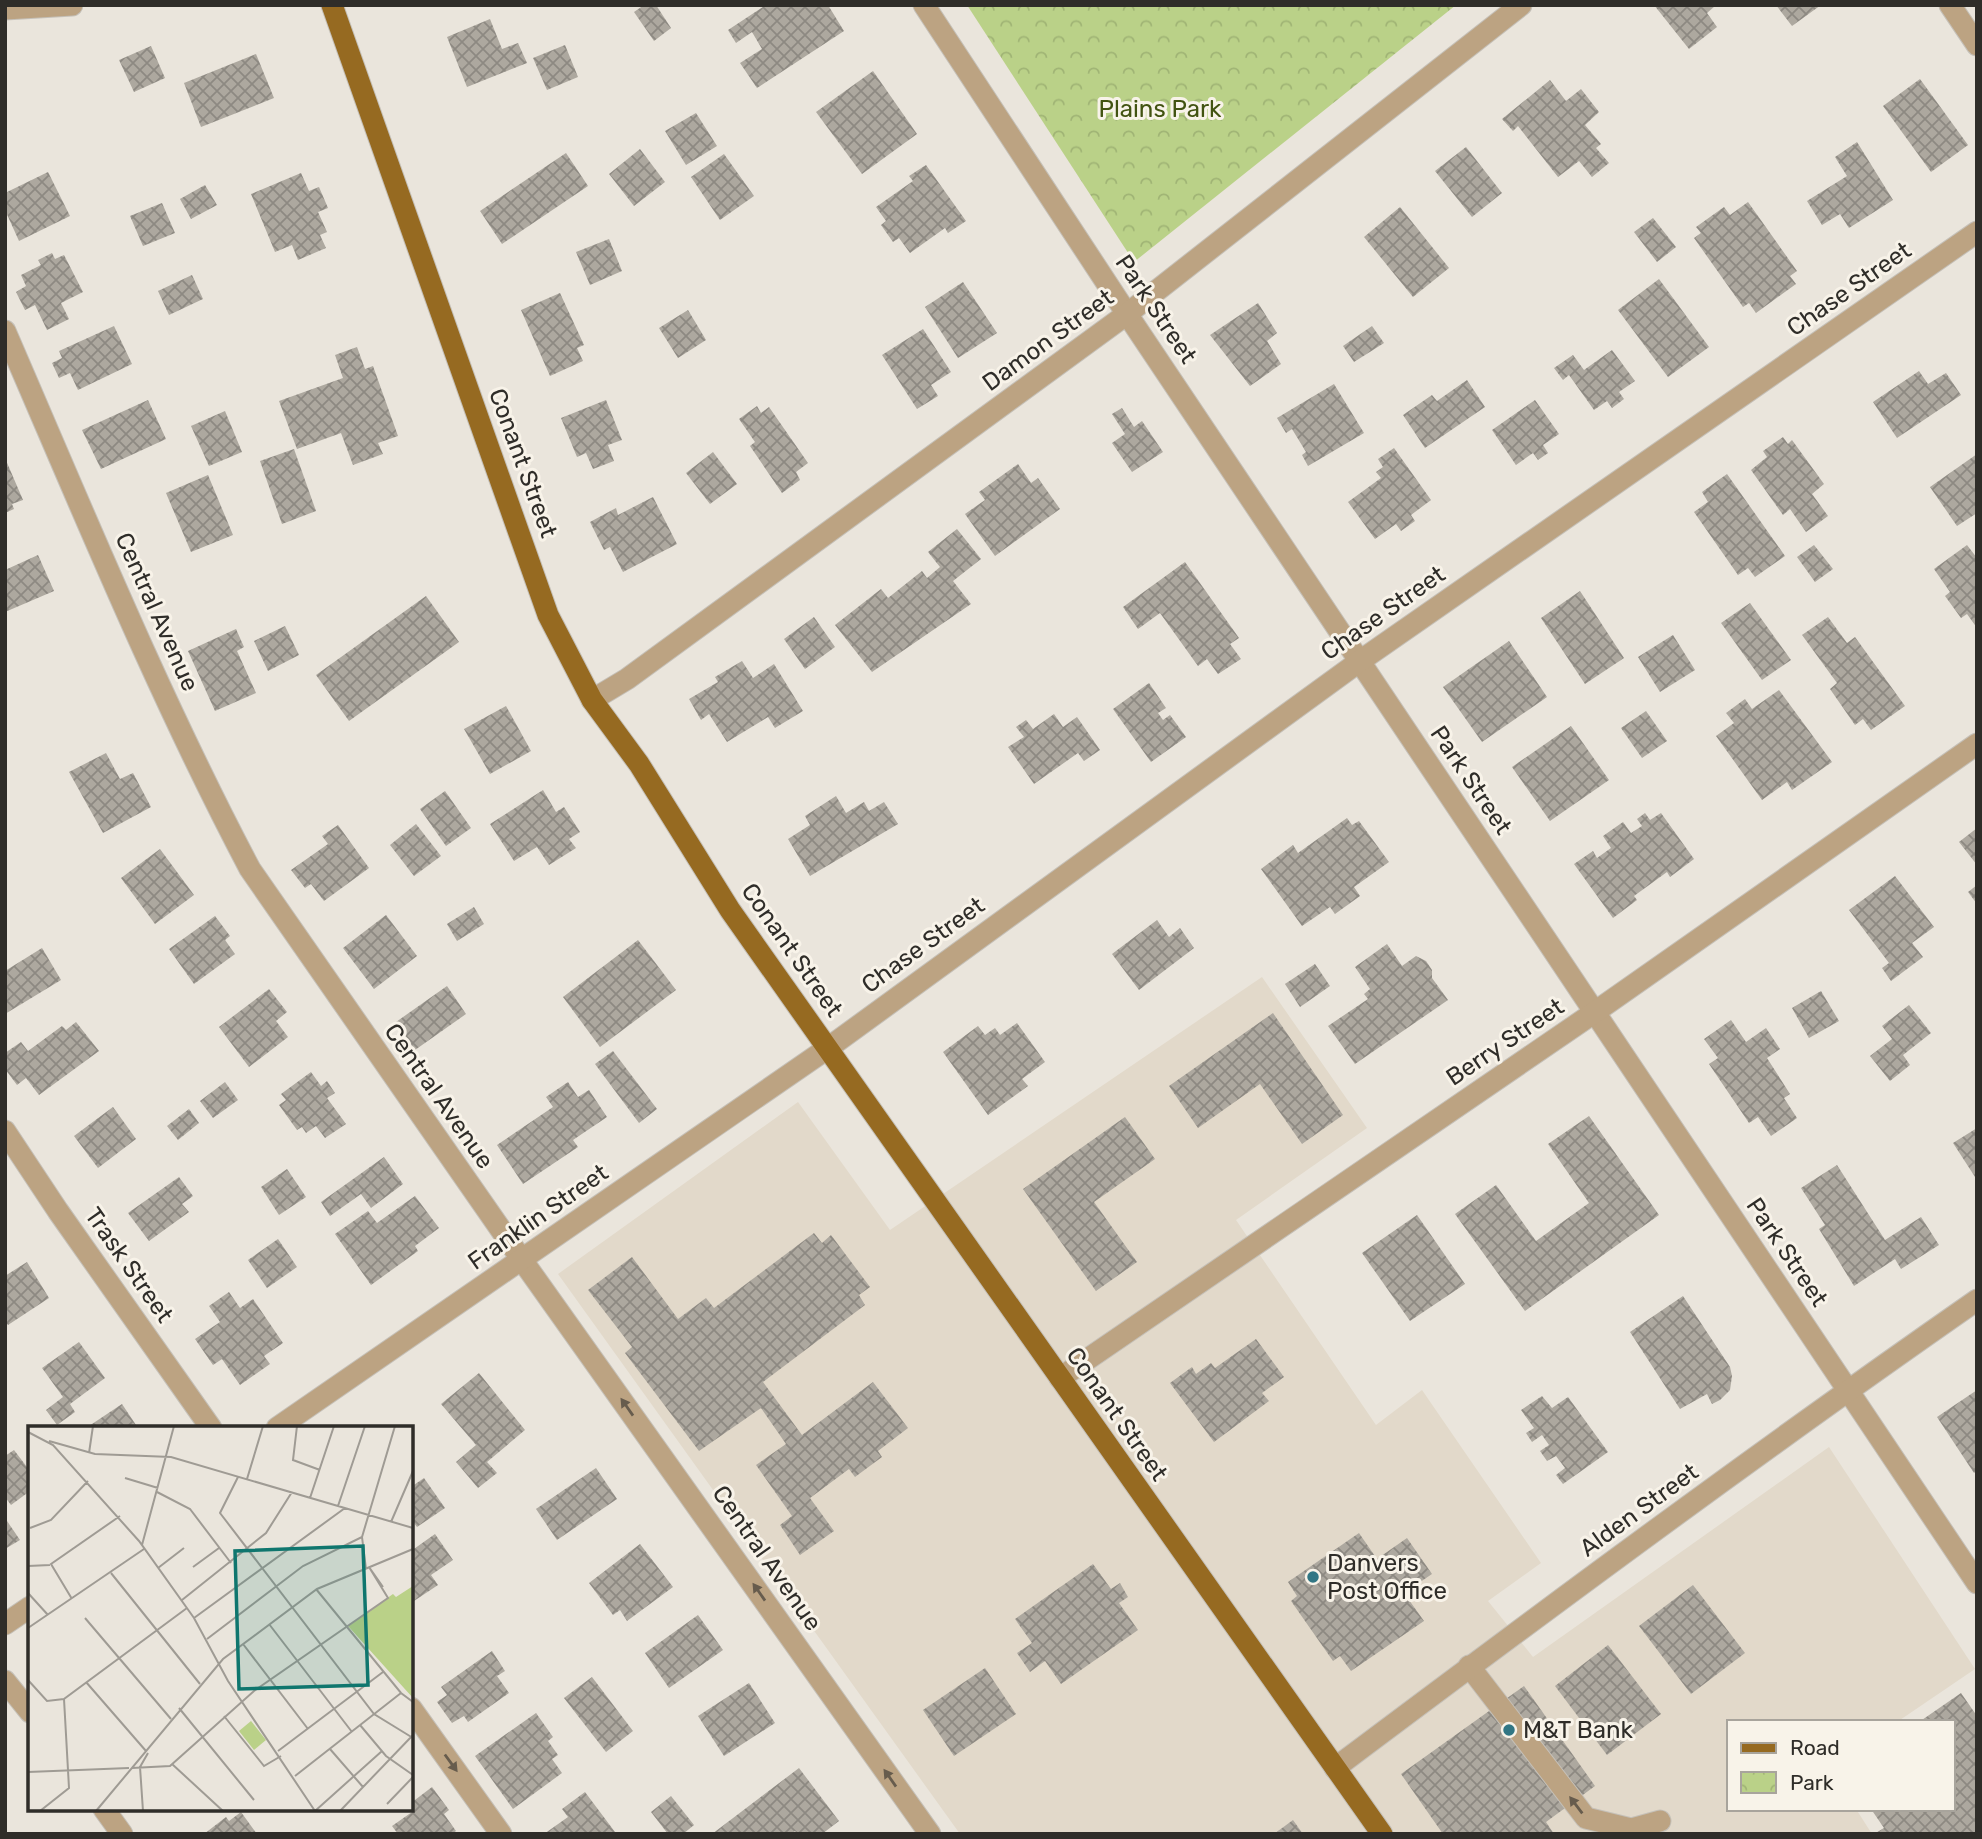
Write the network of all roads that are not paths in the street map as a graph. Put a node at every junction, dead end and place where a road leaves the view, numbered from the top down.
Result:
1 (72, 5) edge
2 (332, 5) edge
3 (924, 5) edge
4 (1521, 5) edge
5 (1950, 5) edge
6 (5, 9) edge
7 (1977, 45) edge
8 (1977, 232) edge
9 (1127, 314) junction
10 (5, 331) edge
11 (1360, 661) junction
12 (593, 699) junction
13 (1977, 744) edge
14 (1595, 1013) junction
15 (828, 1048) junction
16 (5, 1131) edge
17 (522, 1260) junction
18 (1977, 1300) edge
19 (1060, 1378) junction
20 (1847, 1390) junction
21 (210, 1426) edge
22 (280, 1426) edge
23 (1977, 1583) edge
24 (28, 1608) edge
25 (5, 1624) edge
26 (1469, 1666) junction
27 (5, 1681) edge
28 (28, 1710) edge
29 (413, 1711) edge
30 (1335, 1768) junction
31 (105, 1811) edge
32 (1660, 1821) dead end
33 (122, 1834) edge
34 (501, 1834) edge
35 (930, 1834) edge
36 (1382, 1834) edge

1 - 6 street
2 - 12 main road, Conant Street
3 - 9 street, Park Street
4 - 9 street, Damon Street
5 - 7 street
8 - 11 street, Chase Street
9 - 11 street, Park Street
9 - 12 street, Damon Street
10 - 17 street, Central Avenue
11 - 14 street, Park Street
11 - 15 street, Chase Street
12 - 15 main road, Conant Street
13 - 14 street, Berry Street
14 - 19 street, Berry Street
14 - 20 street, Park Street
15 - 17 street, Franklin Street
15 - 19 main road, Conant Street
16 - 21 street, Trask Street
17 - 22 street, Franklin Street
35 -> 17 street, Central Avenue
18 - 20 street, Alden Street
19 - 30 main road, Conant Street
20 - 23 street, Park Street
20 - 26 street, Alden Street
24 - 25 street
26 - 30 street, Alden Street
32 -> 26 street
27 - 28 street
29 -> 34 street
30 - 36 main road, Conant Street
31 - 33 street

